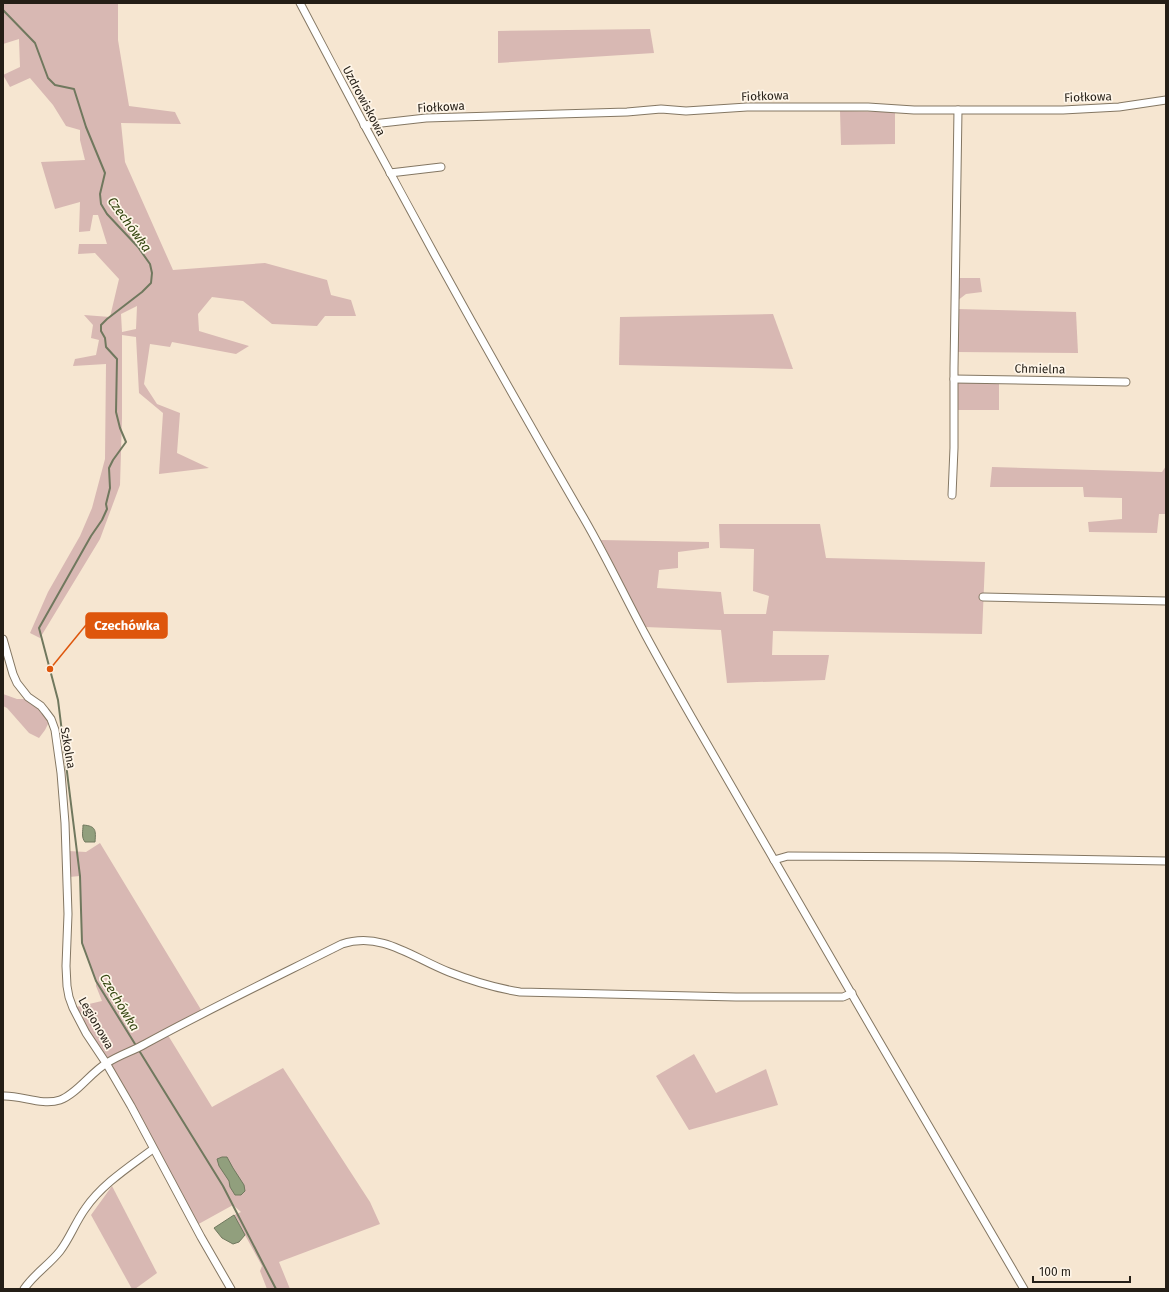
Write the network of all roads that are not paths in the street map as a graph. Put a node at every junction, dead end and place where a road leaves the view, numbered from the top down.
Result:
1 (300, 3) edge
2 (1166, 100) edge
3 (958, 110) junction
4 (364, 125) junction
5 (441, 167) dead end
6 (390, 172) junction
7 (954, 379) junction
8 (1126, 382) dead end
9 (952, 495) dead end
10 (983, 597) dead end
11 (1166, 601) edge
12 (3, 639) edge
13 (774, 860) junction
14 (1166, 861) edge
15 (67, 876) joint
16 (852, 993) junction
17 (106, 1063) junction
18 (3, 1096) edge
19 (153, 1149) junction
20 (24, 1289) edge
21 (232, 1289) edge
22 (1024, 1289) edge

1 - 4 street, Uzdrowiskowa
2 - 3 street, Fiołkowa
3 - 4 street, Fiołkowa
3 - 7 street
4 - 6 street, Uzdrowiskowa
5 - 6 street
6 - 13 street, Uzdrowiskowa
7 - 8 street, Chmielna
7 - 9 street
10 - 11 street
12 - 15 street, Szkolna
13 - 14 street
13 - 16 street, Uzdrowiskowa
15 - 17 street, Legionowa
16 - 17 street
16 - 22 street, Uzdrowiskowa
17 - 18 street, Legionowa
17 - 19 street
19 - 20 street
19 - 21 street

